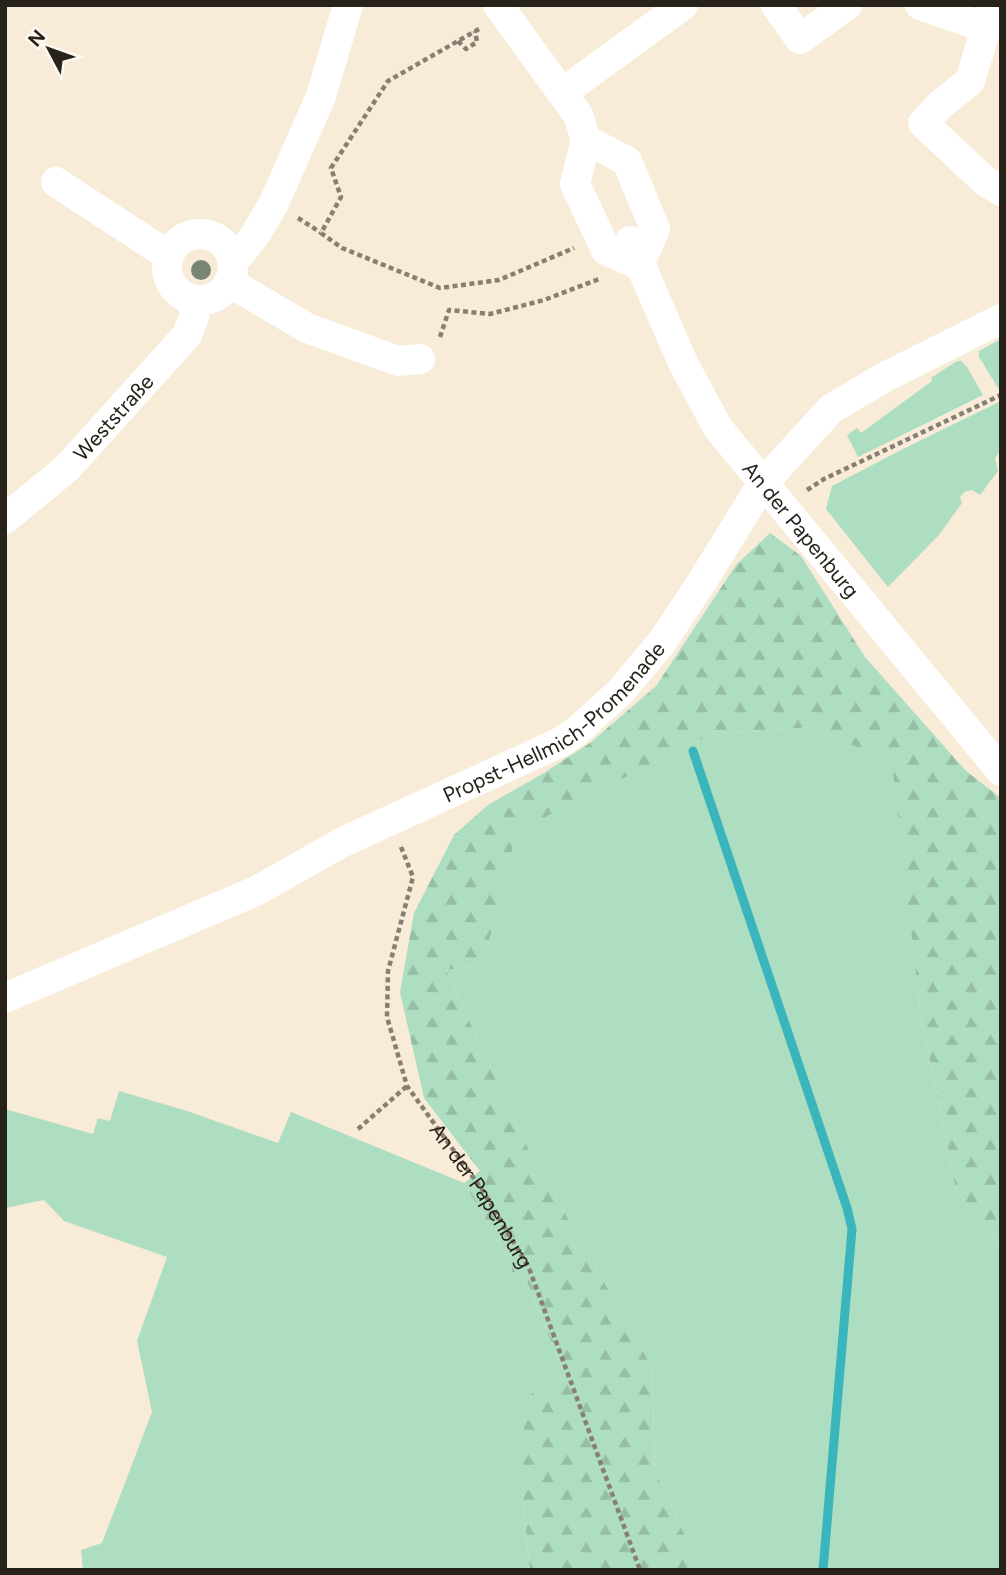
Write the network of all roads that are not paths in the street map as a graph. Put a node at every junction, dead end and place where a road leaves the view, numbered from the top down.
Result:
1 (348, 5) edge
2 (683, 5) edge
3 (776, 5) edge
4 (847, 5) edge
5 (920, 5) edge
6 (501, 10) edge
7 (990, 16) edge
8 (562, 93) junction
9 (586, 140) junction
10 (56, 182) dead end
11 (1001, 191) edge
12 (635, 253) junction
13 (169, 256) junction
14 (231, 273) junction
15 (195, 300) junction
16 (1001, 319) edge
17 (420, 359) road end
18 (763, 483) junction
19 (5, 519) edge
20 (1001, 771) edge
21 (5, 998) edge

1 - 14 street
2 - 8 street
3 - 4 street
5 - 7 street
6 - 8 street
7 - 11 street
8 - 9 street
9 - 12 street
9 - 12 street
10 - 13 street
12 - 18 street, An der Papenburg
13 - 14 street
13 - 15 street
14 - 15 street
14 - 17 street
15 - 19 street, Weststraße
16 - 18 street, Propst-Hellmich-Promenade
18 - 20 street, An der Papenburg
18 - 21 street, Propst-Hellmich-Promenade

